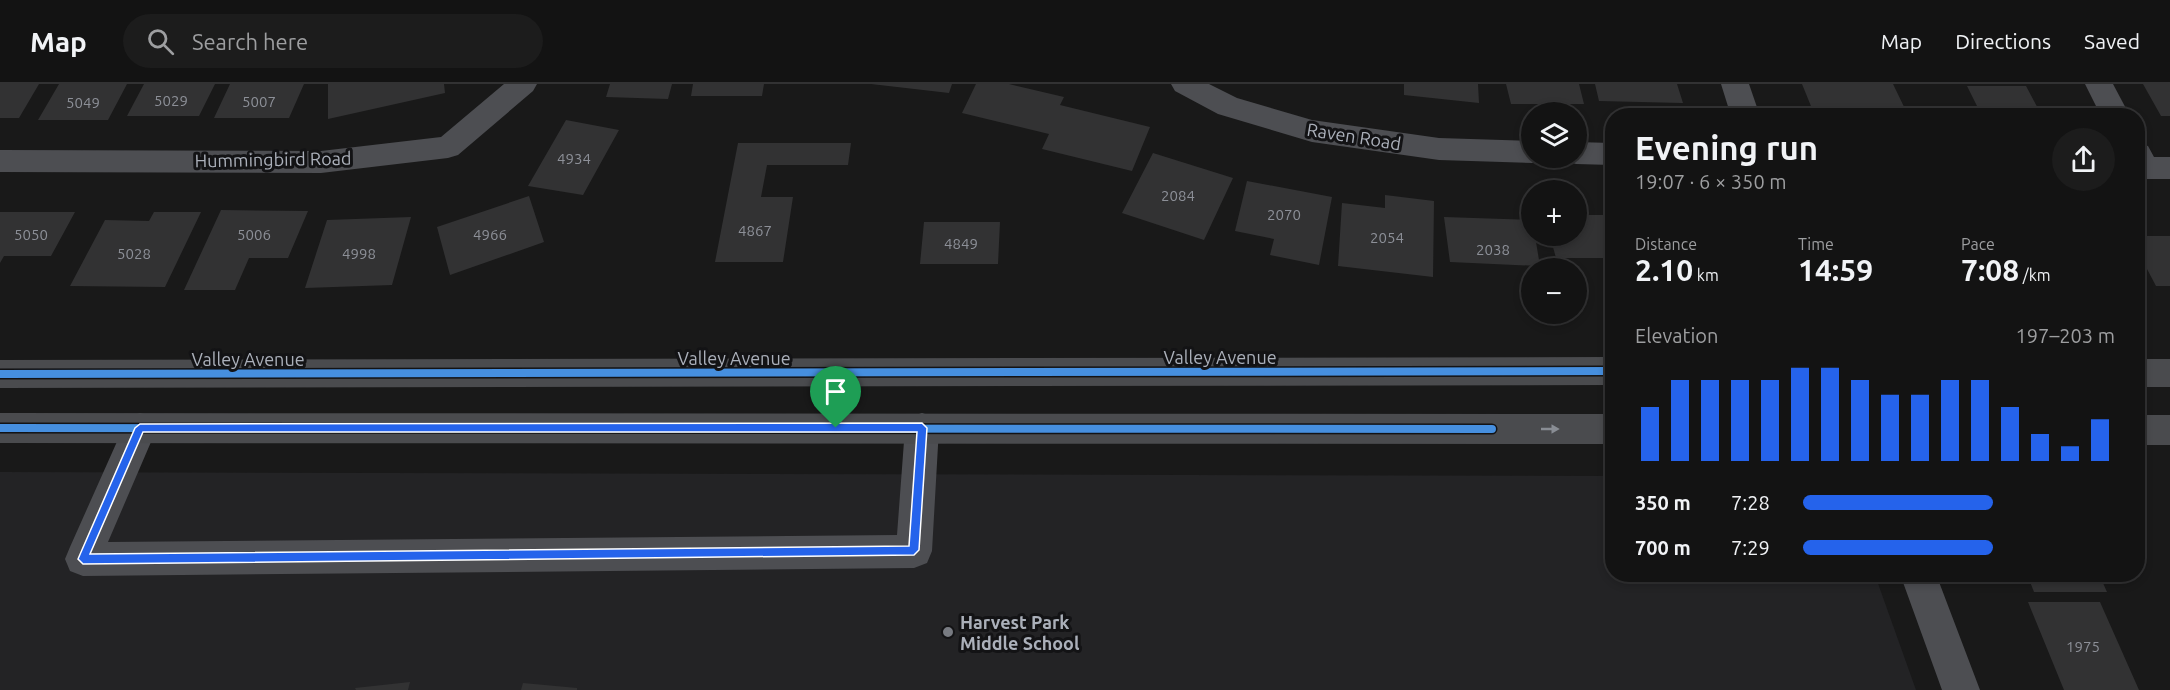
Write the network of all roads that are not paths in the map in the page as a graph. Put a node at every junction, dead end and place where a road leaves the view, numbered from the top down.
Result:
1 (522, 84) edge
2 (1185, 84) edge
3 (1735, 84) edge
4 (2099, 84) edge
5 (1743, 108) edge
6 (2112, 108) edge
7 (1521, 152) edge
8 (1587, 153) edge
9 (1605, 154) edge
10 (0, 160) edge
11 (2145, 168) edge
12 (2170, 168) edge
13 (1605, 371) edge
14 (2145, 373) edge
15 (2170, 373) edge
16 (0, 374) edge
17 (0, 428) edge
18 (140, 428) junction
19 (922, 428) junction
20 (1605, 429) edge
21 (2145, 430) edge
22 (2170, 430) edge
23 (1921, 582) edge
24 (1961, 690) edge

1 - 10 street, Hummingbird Road
2 - 7 street, Raven Road
3 - 5 street
4 - 6 street
8 - 9 street
11 - 12 street
13 - 16 main road, Valley Avenue
14 - 15 main road
17 - 18 main road
18 - 19 main road
18 - 19 street
19 -> 20 main road
21 - 22 main road
23 - 24 street

